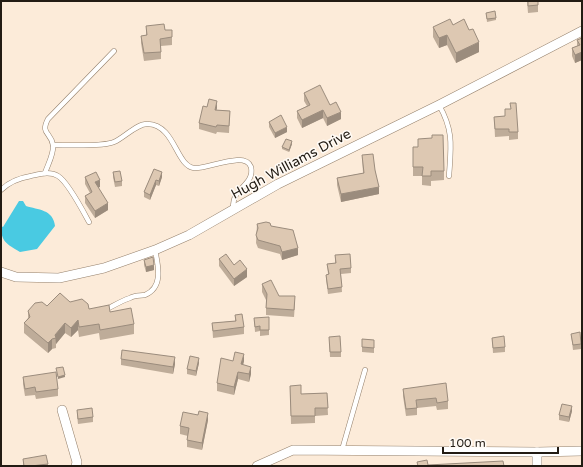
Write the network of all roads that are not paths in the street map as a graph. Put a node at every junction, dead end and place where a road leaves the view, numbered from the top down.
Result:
1 (582, 31) edge
2 (114, 51) dead end
3 (439, 104) junction
4 (53, 145) junction
5 (45, 173) junction
6 (449, 176) dead end
7 (1, 190) edge
8 (233, 210) junction
9 (89, 222) dead end
10 (155, 250) junction
11 (1, 272) edge
12 (103, 311) edge
13 (365, 370) dead end
14 (62, 410) dead end
15 (342, 450) junction
16 (537, 452) junction
17 (582, 452) edge
18 (76, 466) edge
19 (257, 466) edge
20 (537, 466) edge

1 - 3 street, Hugh Williams Drive
2 - 4 lane
3 - 6 lane
3 - 8 street, Hugh Williams Drive
4 - 5 lane
4 - 8 lane
5 - 7 lane
5 - 9 lane
8 - 10 street, Hugh Williams Drive
10 - 11 street, Hugh Williams Drive
10 - 12 lane
13 - 15 lane
14 - 18 street
15 - 16 street
15 - 19 street
16 - 17 street
16 - 20 street

